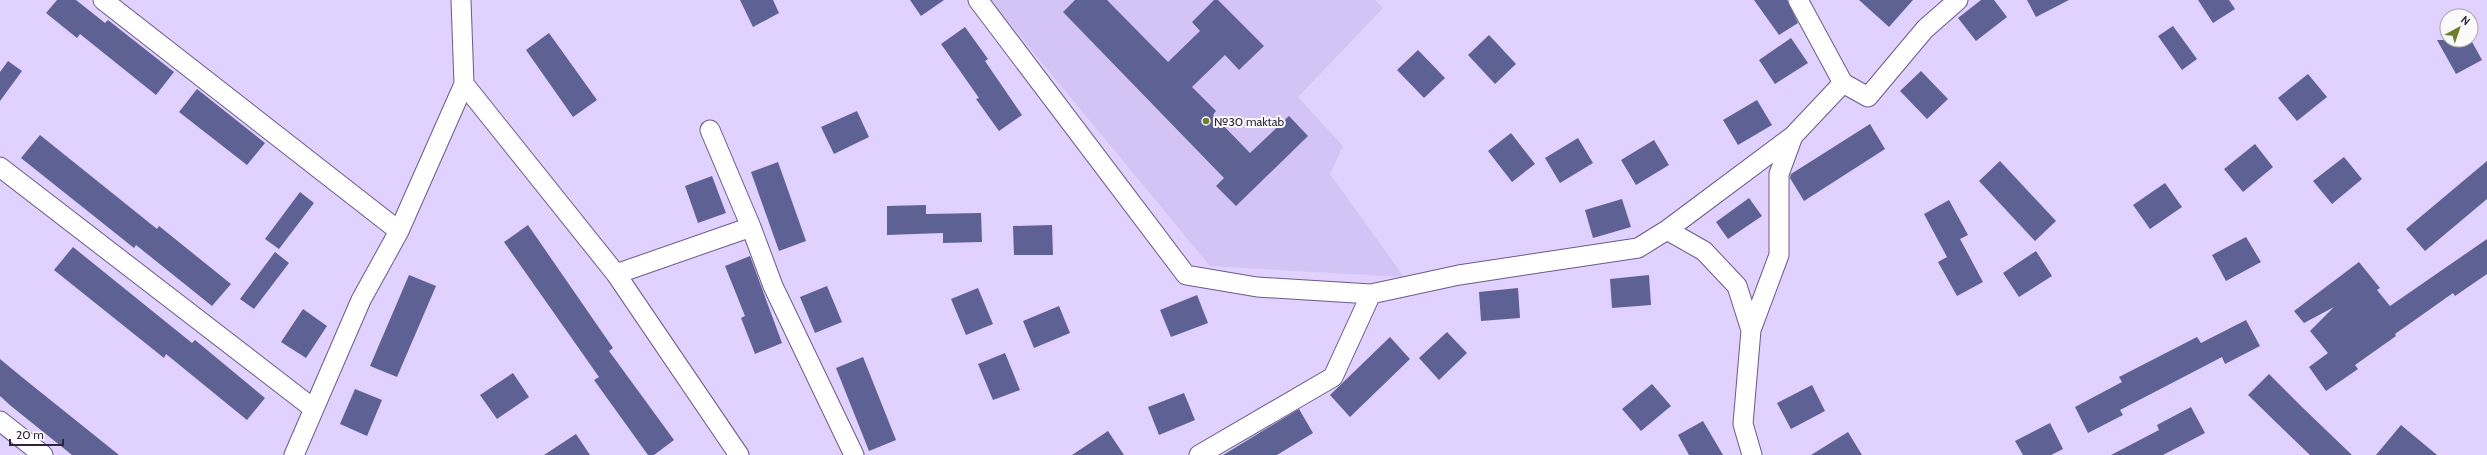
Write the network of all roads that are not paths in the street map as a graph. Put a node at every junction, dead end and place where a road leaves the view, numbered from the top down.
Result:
1 (103, 0) edge
2 (461, 0) edge
3 (978, 0) edge
4 (1798, 0) edge
5 (1958, 0) edge
6 (1843, 83) junction
7 (464, 84) junction
8 (710, 130) dead end
9 (1793, 136) junction
10 (0, 167) edge
11 (751, 227) junction
12 (1666, 230) junction
13 (399, 231) junction
14 (616, 274) junction
15 (1371, 294) junction
16 (1751, 330) junction
17 (314, 409) junction
18 (0, 421) edge
19 (43, 455) edge
20 (294, 455) edge
21 (739, 455) edge
22 (854, 455) edge
23 (1199, 455) edge
24 (1752, 455) edge

1 - 13 street
2 - 7 street
3 - 15 street
4 - 6 street
5 - 6 street
6 - 9 street
7 - 13 street
7 - 14 street
8 - 11 street
9 - 12 street
9 - 16 street
10 - 17 street
11 - 14 street
11 - 22 street
12 - 15 street
12 - 16 street
13 - 17 street
14 - 21 street
15 - 23 street
16 - 24 street
17 - 20 street
18 - 19 street

